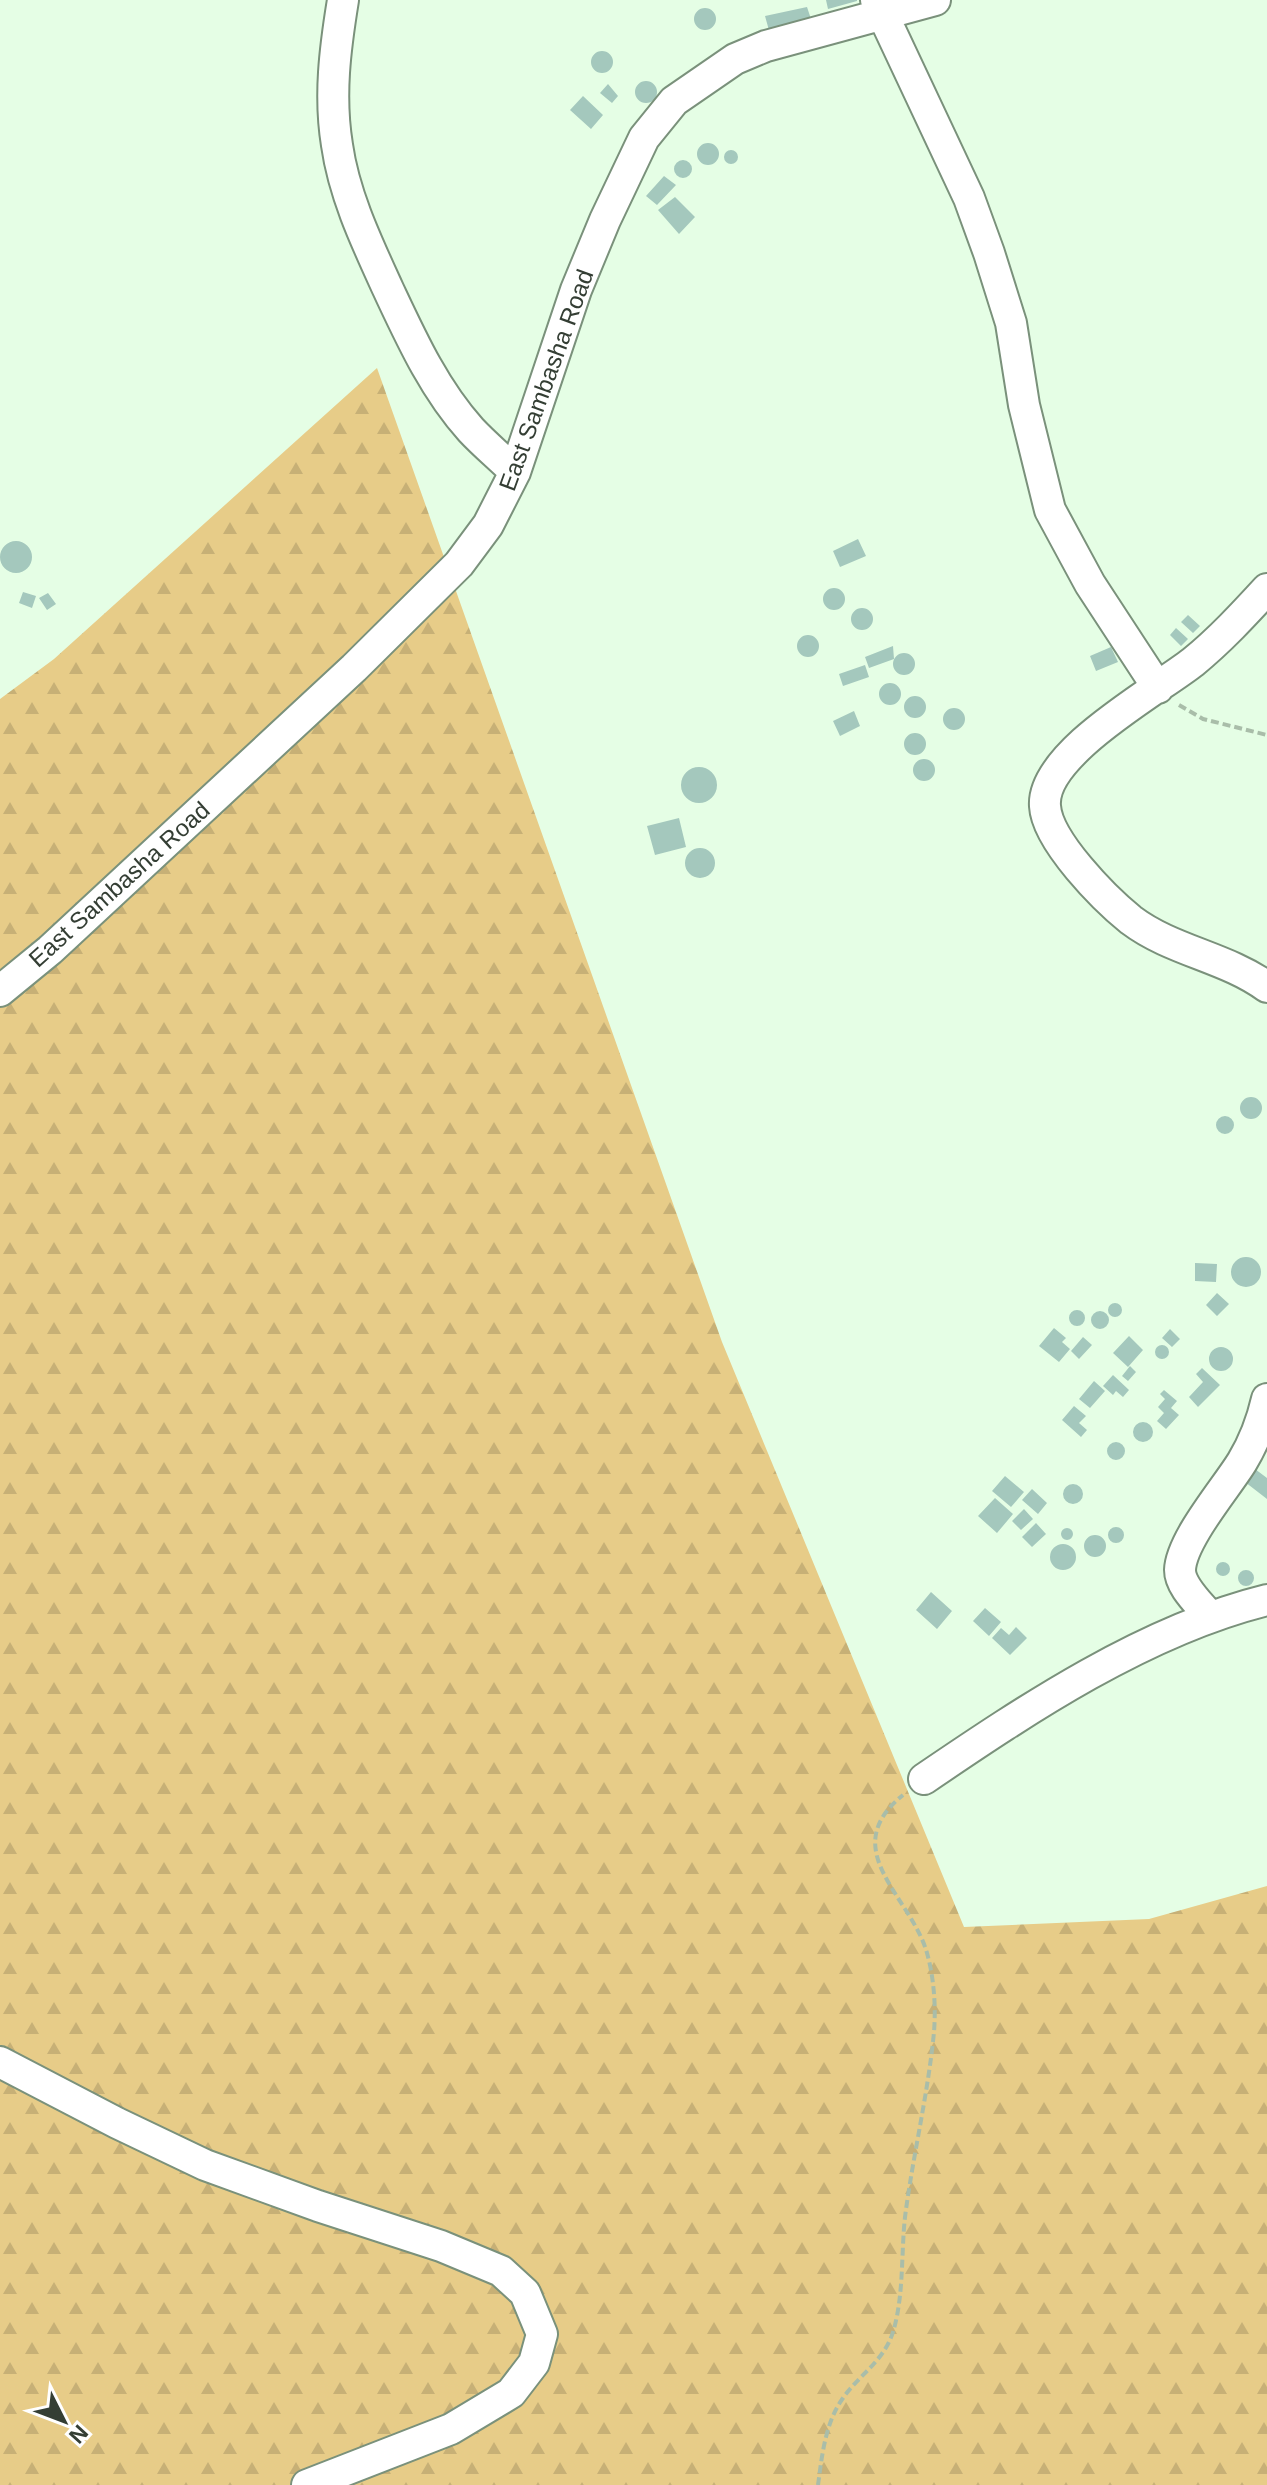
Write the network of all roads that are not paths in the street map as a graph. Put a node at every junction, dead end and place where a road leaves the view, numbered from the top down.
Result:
1 (343, 0) edge
2 (935, 0) edge
3 (879, 7) edge
4 (515, 472) junction
5 (1267, 589) edge
6 (1158, 688) junction
7 (1267, 987) edge
8 (0, 991) edge
9 (1267, 1399) edge
10 (1267, 1600) edge
11 (1210, 1617) junction
12 (924, 1779) road end
13 (0, 2062) edge
14 (307, 2485) edge

1 - 4 street
2 - 3 street, East Sambasha Road
3 - 4 street, East Sambasha Road
3 - 6 street
4 - 8 street, East Sambasha Road
5 - 6 street
6 - 7 street
9 - 11 street
10 - 11 street
11 - 12 street
13 - 14 street

